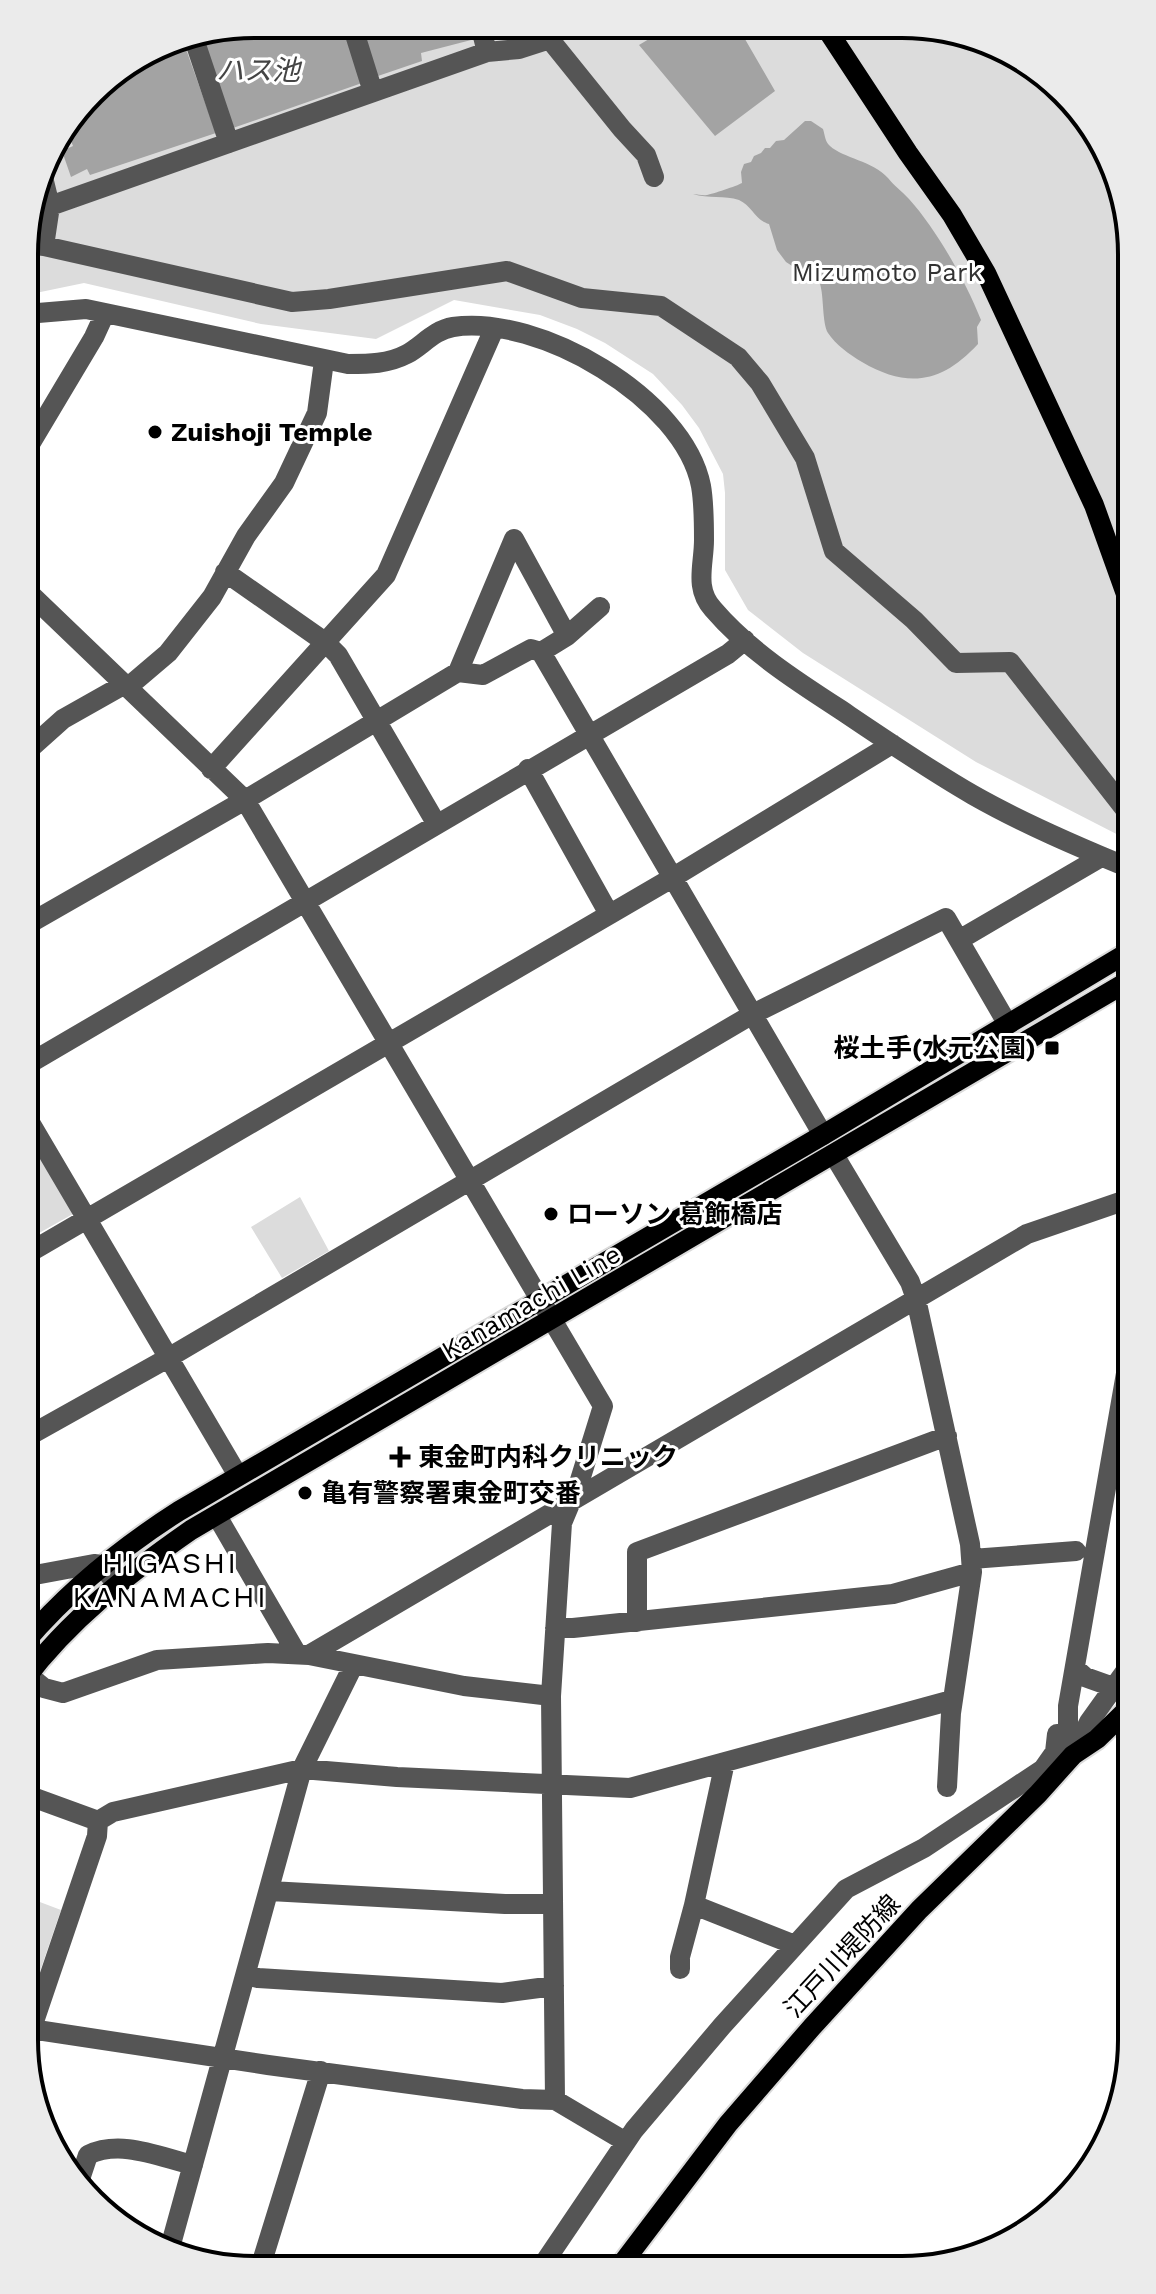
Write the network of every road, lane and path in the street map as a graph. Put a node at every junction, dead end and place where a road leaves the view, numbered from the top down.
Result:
1 (356, 38) edge
2 (483, 38) edge
3 (535, 38) edge
4 (549, 38) edge
5 (833, 38) edge
6 (196, 46) edge
7 (487, 52) junction
8 (373, 92) junction
9 (229, 143) junction
10 (654, 177) dead end
11 (47, 192) edge
12 (50, 206) junction
13 (39, 233) edge
14 (39, 246) edge
15 (38, 313) edge
16 (105, 313) junction
17 (494, 329) junction
18 (324, 361) junction
19 (38, 431) edge
20 (1118, 565) edge
21 (225, 572) junction
22 (38, 601) edge
23 (600, 607) dead end
24 (567, 636) junction
25 (745, 640) junction
26 (325, 642) junction
27 (541, 652) junction
28 (458, 672) junction
29 (127, 686) junction
30 (375, 719) junction
31 (590, 734) junction
32 (38, 741) edge
33 (892, 744) junction
34 (211, 769) junction
35 (528, 769) junction
36 (245, 800) junction
37 (1118, 800) edge
38 (436, 823) junction
39 (1101, 857) junction
40 (1118, 864) edge
41 (672, 878) junction
42 (307, 902) junction
43 (609, 914) junction
44 (38, 919) edge
45 (959, 940) junction
46 (1118, 958) edge
47 (1118, 987) edge
48 (753, 1014) junction
49 (1007, 1023) junction
50 (388, 1043) junction
51 (38, 1058) edge
52 (823, 1135) junction
53 (38, 1136) edge
54 (834, 1155) junction
55 (468, 1181) junction
56 (1118, 1203) edge
57 (87, 1221) junction
58 (38, 1248) edge
59 (916, 1299) junction
60 (539, 1300) junction
61 (552, 1320) junction
62 (168, 1358) junction
63 (1118, 1422) edge
64 (38, 1431) edge
65 (947, 1436) junction
66 (237, 1474) junction
67 (570, 1501) junction
68 (217, 1516) junction
69 (1076, 1551) dead end
70 (101, 1565) junction
71 (972, 1566) junction
72 (38, 1574) edge
73 (117, 1584) junction
74 (637, 1622) junction
75 (38, 1626) edge
76 (555, 1628) junction
77 (303, 1655) junction
78 (38, 1664) edge
79 (353, 1666) junction
80 (1076, 1669) junction
81 (1118, 1680) edge
82 (38, 1685) edge
83 (1113, 1687) junction
84 (551, 1696) junction
85 (952, 1700) junction
86 (1118, 1719) edge
87 (1057, 1734) dead end
88 (1073, 1755) junction
89 (725, 1762) junction
90 (302, 1769) junction
91 (552, 1785) junction
92 (947, 1787) dead end
93 (38, 1799) edge
94 (98, 1821) junction
95 (270, 1891) junction
96 (552, 1904) junction
97 (694, 1905) junction
98 (795, 1945) junction
99 (680, 1969) dead end
100 (246, 1975) junction
101 (554, 1986) junction
102 (38, 2004) edge
103 (38, 2036) edge
104 (223, 2058) junction
105 (321, 2071) junction
106 (555, 2100) junction
107 (626, 2142) junction
108 (193, 2165) junction
109 (83, 2171) edge
110 (172, 2240) edge
111 (264, 2256) edge
112 (549, 2256) edge
113 (628, 2256) edge

1 - 8 street
2 - 7 street
3 - 7 street
4 - 10 street
5 - 20 main road
6 - 9 street
7 - 8 street
8 - 9 street
9 - 12 street
11 - 12 street
12 - 13 street
14 - 37 street
15 - 16 street
16 - 18 street
16 - 19 street
17 - 18 street
17 - 25 street
17 - 26 street
18 - 21 street
21 - 26 street
21 - 29 street
22 - 29 street
23 - 24 street
24 - 27 street
24 - 28 street
25 - 31 street
25 - 33 street
26 - 30 street
26 - 34 street
27 - 28 street
27 - 31 street
28 - 30 street
29 - 32 street
29 - 34 street
30 - 36 street
30 - 38 street
31 - 35 street
31 - 41 street
33 - 39 street
33 - 41 street
34 - 36 street
35 - 38 street
35 - 43 street
36 - 42 street
36 - 44 street
38 - 42 street
39 - 40 street
39 - 45 street
41 - 43 street
41 - 48 street
42 - 50 street
42 - 51 street
43 - 50 street
45 - 48 street
45 - 49 street
46 - 49 main road, Kanamachi Line
47 - 54 main road, Kanamachi Line
48 - 52 street
48 - 55 street
49 - 52 main road, Kanamachi Line
50 - 55 street
50 - 57 street
52 - 60 main road, Kanamachi Line
53 - 57 street
54 - 59 street
54 - 61 main road, Kanamachi Line
55 - 60 street
55 - 62 street
56 - 59 street
57 - 58 street
57 - 62 street
59 - 65 street
59 - 67 street
60 - 61 street
60 - 66 main road, Kanamachi Line
61 - 67 street
61 - 68 main road, Kanamachi Line
62 - 64 street
62 - 66 street
63 - 80 street
65 - 71 street
65 - 74 street
66 - 70 main road, Kanamachi Line
67 - 76 street
67 - 77 street
68 - 73 main road, Kanamachi Line
68 - 77 street
69 - 71 street
70 - 72 street
70 - 73 street
70 - 75 main road, Kanamachi Line
71 - 74 street
71 - 85 street
73 - 78 main road, Kanamachi Line
74 - 76 street
76 - 84 street
77 - 79 street
77 - 82 street
79 - 84 street
79 - 90 street
80 - 83 street
80 - 88 street
81 - 83 street
83 - 88 street
84 - 91 street
85 - 89 street
85 - 92 street
86 - 88 main road, 江戸川堤防線
87 - 98 street
88 - 113 main road, 江戸川堤防線
89 - 91 street
89 - 97 street
90 - 91 street
90 - 94 street
90 - 95 street
91 - 96 street
93 - 94 street
94 - 102 street
95 - 96 street
95 - 100 street
96 - 101 street
97 - 98 street
97 - 99 street
98 - 107 street
100 - 101 street
100 - 104 street
101 - 106 street
103 - 104 street
104 - 105 street
104 - 108 street
105 - 106 street
105 - 111 street
106 - 107 street
107 - 112 street
108 - 109 street
108 - 110 street

